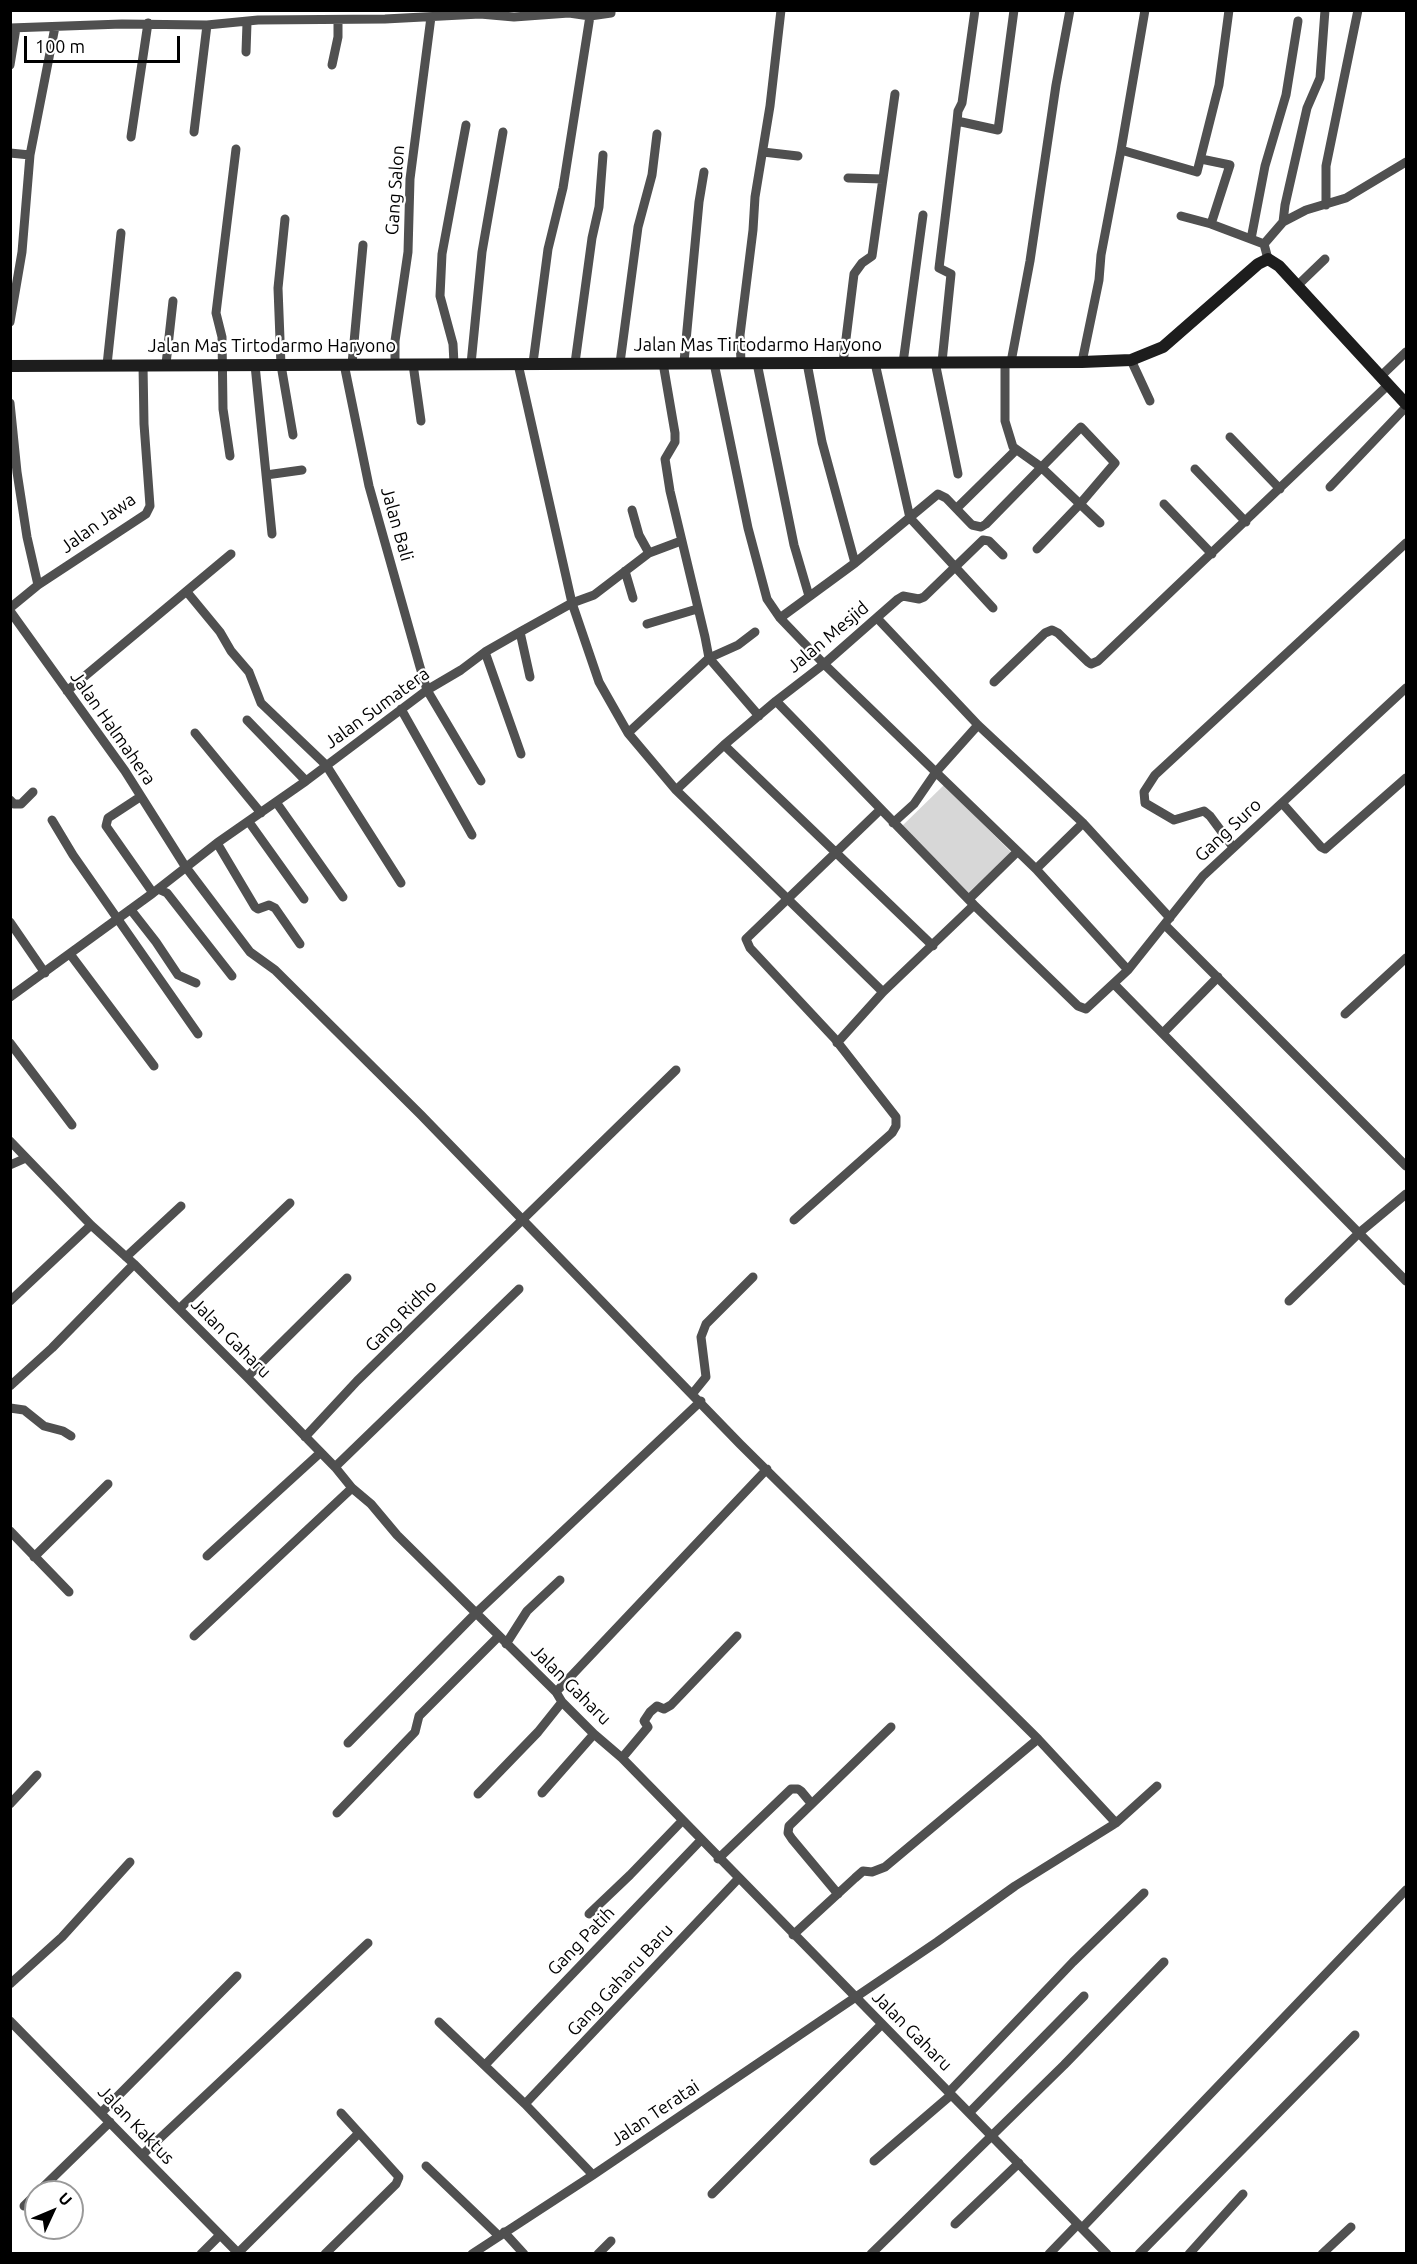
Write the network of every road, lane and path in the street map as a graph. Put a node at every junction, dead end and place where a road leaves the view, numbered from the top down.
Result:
1 (781, 10) edge
2 (975, 10) edge
3 (1014, 10) edge
4 (1070, 10) edge
5 (1145, 10) edge
6 (1229, 10) edge
7 (1326, 10) edge
8 (1358, 10) edge
9 (569, 12) edge
10 (611, 12) edge
11 (258, 15) edge
12 (315, 16) edge
13 (590, 16) junction
14 (430, 17) junction
15 (338, 20) junction
16 (1298, 21) dead end
17 (247, 22) junction
18 (148, 23) junction
19 (207, 25) junction
20 (55, 27) junction
21 (14, 28) edge
22 (246, 52) dead end
23 (10, 65) edge
24 (332, 65) dead end
25 (895, 94) dead end
26 (957, 121) junction
27 (466, 125) dead end
28 (194, 132) dead end
29 (503, 132) dead end
30 (657, 134) dead end
31 (130, 137) dead end
32 (236, 149) dead end
33 (1121, 150) junction
34 (763, 152) junction
35 (10, 153) edge
36 (30, 155) junction
37 (603, 155) dead end
38 (798, 156) dead end
39 (1201, 159) junction
40 (1407, 162) edge
41 (704, 172) dead end
42 (848, 178) dead end
43 (883, 179) junction
44 (1326, 205) junction
45 (922, 215) dead end
46 (1181, 216) dead end
47 (285, 219) dead end
48 (1283, 222) junction
49 (1211, 224) junction
50 (120, 232) dead end
51 (1251, 239) junction
52 (1264, 244) junction
53 (363, 245) dead end
54 (1268, 259) junction
55 (1325, 259) dead end
56 (1298, 285) junction
57 (173, 301) dead end
58 (10, 322) edge
59 (1407, 352) edge
60 (1131, 360) junction
61 (684, 362) junction
62 (938, 362) junction
63 (1008, 362) junction
64 (1082, 362) junction
65 (533, 363) junction
66 (575, 363) junction
67 (620, 363) junction
68 (663, 363) junction
69 (714, 363) junction
70 (741, 363) junction
71 (757, 363) junction
72 (807, 363) junction
73 (843, 363) junction
74 (875, 363) junction
75 (903, 363) junction
76 (166, 364) junction
77 (348, 364) junction
78 (395, 364) junction
79 (413, 364) junction
80 (453, 364) junction
81 (471, 364) junction
82 (518, 364) junction
83 (107, 365) junction
84 (143, 365) junction
85 (255, 365) junction
86 (281, 365) junction
87 (10, 366) edge
88 (223, 366) junction
89 (1385, 380) junction
90 (1150, 401) dead end
91 (10, 403) edge
92 (1407, 405) edge
93 (421, 421) dead end
94 (293, 435) dead end
95 (1230, 437) dead end
96 (1016, 450) junction
97 (230, 456) dead end
98 (1041, 467) junction
99 (1195, 469) dead end
100 (302, 470) dead end
101 (958, 474) dead end
102 (266, 475) junction
103 (1330, 487) dead end
104 (1280, 489) junction
105 (1080, 504) junction
106 (1164, 504) dead end
107 (957, 508) junction
108 (632, 510) dead end
109 (910, 518) junction
110 (1246, 522) junction
111 (1100, 523) dead end
112 (272, 534) dead end
113 (681, 541) junction
114 (1407, 543) edge
115 (1036, 549) dead end
116 (649, 553) junction
117 (231, 554) dead end
118 (1212, 554) junction
119 (1004, 555) dead end
120 (855, 563) junction
121 (954, 568) junction
122 (625, 571) junction
123 (38, 585) junction
124 (187, 592) junction
125 (808, 596) junction
126 (633, 598) dead end
127 (572, 603) junction
128 (993, 608) dead end
129 (10, 609) edge
130 (697, 609) junction
131 (780, 618) junction
132 (877, 618) junction
133 (647, 624) dead end
134 (520, 632) junction
135 (755, 632) dead end
136 (485, 652) junction
137 (708, 658) junction
138 (824, 664) junction
139 (530, 677) dead end
140 (994, 682) dead end
141 (1407, 688) edge
142 (428, 690) junction
143 (68, 691) junction
144 (776, 701) junction
145 (401, 709) junction
146 (759, 716) junction
147 (247, 720) dead end
148 (978, 725) junction
149 (195, 732) dead end
150 (628, 733) junction
151 (724, 745) junction
152 (521, 754) dead end
153 (326, 765) junction
154 (936, 772) junction
155 (1407, 778) edge
156 (306, 781) junction
157 (481, 781) dead end
158 (676, 790) junction
159 (33, 792) dead end
160 (140, 797) junction
161 (10, 800) edge
162 (276, 802) junction
163 (1282, 803) junction
164 (881, 809) junction
165 (261, 813) junction
166 (52, 820) dead end
167 (249, 822) junction
168 (893, 823) junction
169 (1083, 823) junction
170 (472, 835) dead end
171 (217, 843) junction
172 (1233, 847) junction
173 (1017, 852) junction
174 (836, 854) junction
175 (185, 866) junction
176 (1036, 869) junction
177 (401, 882) dead end
178 (156, 891) junction
179 (343, 897) dead end
180 (304, 899) dead end
181 (789, 899) junction
182 (971, 902) junction
183 (130, 910) junction
184 (117, 919) junction
185 (10, 922) edge
186 (1168, 922) junction
187 (300, 944) dead end
188 (933, 946) junction
189 (70, 954) junction
190 (1407, 958) edge
191 (1128, 970) junction
192 (45, 973) junction
193 (232, 976) dead end
194 (1218, 977) junction
195 (196, 983) dead end
196 (1114, 984) junction
197 (883, 992) junction
198 (10, 997) edge
199 (1345, 1014) dead end
200 (1163, 1033) junction
201 (198, 1034) dead end
202 (10, 1043) edge
203 (837, 1043) junction
204 (153, 1066) dead end
205 (676, 1070) dead end
206 (72, 1125) dead end
207 (10, 1142) edge
208 (26, 1158) junction
209 (10, 1165) edge
210 (1407, 1166) edge
211 (1407, 1194) edge
212 (290, 1203) dead end
213 (181, 1206) dead end
214 (522, 1220) junction
215 (794, 1220) dead end
216 (91, 1225) junction
217 (1359, 1233) junction
218 (126, 1257) junction
219 (134, 1264) junction
220 (753, 1277) dead end
221 (347, 1278) dead end
222 (1407, 1281) edge
223 (519, 1289) dead end
224 (10, 1301) edge
225 (1289, 1301) dead end
226 (179, 1309) junction
227 (247, 1377) junction
228 (10, 1386) edge
229 (693, 1393) junction
230 (701, 1401) junction
231 (10, 1408) edge
232 (71, 1437) dead end
233 (305, 1437) junction
234 (320, 1453) junction
235 (335, 1467) junction
236 (767, 1469) junction
237 (108, 1484) dead end
238 (352, 1488) junction
239 (10, 1532) edge
240 (207, 1556) dead end
241 (34, 1557) junction
242 (560, 1580) dead end
243 (69, 1592) dead end
244 (476, 1614) junction
245 (194, 1636) dead end
246 (737, 1636) dead end
247 (502, 1640) junction
248 (556, 1692) junction
249 (562, 1702) junction
250 (891, 1727) dead end
251 (594, 1734) junction
252 (1038, 1739) junction
253 (348, 1743) dead end
254 (622, 1758) junction
255 (38, 1775) dead end
256 (1156, 1786) dead end
257 (542, 1793) dead end
258 (478, 1794) dead end
259 (811, 1803) junction
260 (10, 1804) edge
261 (337, 1813) dead end
262 (682, 1821) junction
263 (1116, 1823) junction
264 (700, 1840) junction
265 (718, 1859) junction
266 (130, 1862) dead end
267 (738, 1879) junction
268 (1407, 1890) edge
269 (1144, 1893) dead end
270 (838, 1894) junction
271 (589, 1914) dead end
272 (793, 1935) junction
273 (368, 1943) dead end
274 (1164, 1962) dead end
275 (237, 1976) dead end
276 (10, 1984) edge
277 (1084, 1996) dead end
278 (855, 1997) junction
279 (10, 2021) edge
280 (439, 2022) dead end
281 (882, 2024) junction
282 (1355, 2035) dead end
283 (485, 2065) junction
284 (950, 2094) junction
285 (525, 2104) junction
286 (101, 2113) junction
287 (341, 2113) dead end
288 (969, 2113) junction
289 (110, 2122) junction
290 (359, 2133) junction
291 (992, 2136) junction
292 (142, 2155) junction
293 (874, 2161) dead end
294 (1019, 2163) junction
295 (426, 2166) dead end
296 (593, 2175) junction
297 (50, 2180) edge
298 (712, 2194) dead end
299 (1243, 2194) dead end
300 (955, 2224) dead end
301 (1080, 2226) junction
302 (1351, 2227) dead end
303 (501, 2234) junction
304 (220, 2235) junction
305 (611, 2241) dead end
306 (201, 2253) edge
307 (238, 2253) edge
308 (325, 2253) edge
309 (472, 2253) edge
310 (524, 2253) edge
311 (598, 2253) edge
312 (871, 2253) edge
313 (1049, 2253) edge
314 (1107, 2253) edge
315 (1139, 2253) edge
316 (1189, 2253) edge
317 (1322, 2253) edge

1 - 34 street
2 - 26 street
3 - 26 street
4 - 63 street
5 - 33 street
6 - 39 street
7 - 48 street
8 - 44 street
9 - 13 street
9 - 14 street
10 - 13 street
11 - 12 street
11 - 17 street
12 - 15 street
13 - 65 street
14 - 15 street
14 - 78 street, Gang Salon
15 - 24 street
16 - 51 street
17 - 19 street
17 - 22 street
18 - 19 street
18 - 20 street
18 - 31 street
19 - 28 street
20 - 21 street
20 - 36 street
21 - 23 street
25 - 43 street
26 - 62 street
27 - 80 street
29 - 81 street
30 - 67 street
32 - 88 street
33 - 39 street
33 - 64 street
34 - 38 street
34 - 70 street
35 - 36 street
36 - 58 street
37 - 66 street
39 - 49 street
40 - 44 street
41 - 61 street
42 - 43 street
43 - 73 street
44 - 48 street
45 - 75 street
46 - 49 street
47 - 86 street
48 - 52 street
49 - 51 street
50 - 83 street
51 - 52 street
52 - 54 street
53 - 77 street, Jalan Bali
54 - 56 street
54 - 60 street, Jalan Mas Tirtodarmo Haryono
55 - 56 street
56 - 89 street
57 - 76 street
59 - 89 street
60 - 64 street, Jalan Mas Tirtodarmo Haryono
60 - 90 street
61 - 68 street, Jalan Mas Tirtodarmo Haryono
61 - 69 street, Jalan Mas Tirtodarmo Haryono
62 - 63 street, Jalan Mas Tirtodarmo Haryono
62 - 75 street, Jalan Mas Tirtodarmo Haryono
62 - 101 street
63 - 64 street, Jalan Mas Tirtodarmo Haryono
63 - 96 street
65 - 66 street, Jalan Mas Tirtodarmo Haryono
65 - 82 street, Jalan Mas Tirtodarmo Haryono
66 - 67 street, Jalan Mas Tirtodarmo Haryono
67 - 68 street, Jalan Mas Tirtodarmo Haryono
68 - 113 street
69 - 70 street, Jalan Mas Tirtodarmo Haryono
69 - 131 street
70 - 71 street, Jalan Mas Tirtodarmo Haryono
71 - 72 street, Jalan Mas Tirtodarmo Haryono
71 - 125 street
72 - 73 street, Jalan Mas Tirtodarmo Haryono
72 - 120 street
73 - 74 street, Jalan Mas Tirtodarmo Haryono
74 - 75 street, Jalan Mas Tirtodarmo Haryono
74 - 109 street
76 - 84 street, Jalan Mas Tirtodarmo Haryono
76 - 88 street, Jalan Mas Tirtodarmo Haryono
77 - 78 street, Jalan Mas Tirtodarmo Haryono
77 - 86 street, Jalan Mas Tirtodarmo Haryono
77 - 142 street, Jalan Bali
78 - 79 street, Jalan Mas Tirtodarmo Haryono
79 - 80 street, Jalan Mas Tirtodarmo Haryono
79 - 93 street
80 - 81 street, Jalan Mas Tirtodarmo Haryono
81 - 82 street, Jalan Mas Tirtodarmo Haryono
82 - 127 street
83 - 84 street, Jalan Mas Tirtodarmo Haryono
83 - 87 street, Jalan Mas Tirtodarmo Haryono
84 - 123 street, Jalan Jawa
85 - 86 street, Jalan Mas Tirtodarmo Haryono
85 - 88 street, Jalan Mas Tirtodarmo Haryono
85 - 102 street
86 - 94 street
88 - 97 street
89 - 92 street
89 - 104 street
91 - 123 street
92 - 103 street
95 - 104 street
96 - 98 street
96 - 107 street
98 - 105 street
98 - 105 street
98 - 107 street
99 - 110 street
100 - 102 street
102 - 112 street
104 - 110 street
105 - 111 street
105 - 115 street
106 - 118 street
107 - 109 street
108 - 116 street
109 - 120 street
109 - 121 street
110 - 118 street
113 - 116 street, Jalan Sumatera
113 - 130 street
114 - 172 street
116 - 122 street, Jalan Sumatera
117 - 124 street
118 - 140 street
119 - 121 street, Jalan Mesjid
120 - 125 street
121 - 128 street
121 - 132 street, Jalan Mesjid
122 - 126 street
122 - 127 street, Jalan Sumatera
123 - 129 street, Jalan Jawa
124 - 143 street
124 - 153 street
125 - 131 street
127 - 134 street, Jalan Sumatera
127 - 150 street
129 - 143 street, Jalan Halmahera
130 - 133 street
130 - 137 street
131 - 138 street
132 - 138 street, Jalan Mesjid
132 - 148 street
134 - 136 street, Jalan Sumatera
134 - 139 street
135 - 137 street
136 - 142 street, Jalan Sumatera
136 - 152 street
137 - 146 street
137 - 150 street
138 - 144 street, Jalan Mesjid
138 - 154 street
141 - 163 street, Gang Suro
142 - 145 street, Jalan Sumatera
142 - 157 street, Jalan Bali
143 - 160 street, Jalan Halmahera
144 - 146 street, Jalan Mesjid
144 - 164 street
145 - 153 street, Jalan Sumatera
145 - 170 street
146 - 151 street, Jalan Mesjid
147 - 156 street
148 - 154 street
148 - 169 street
149 - 165 street
150 - 158 street
151 - 158 street, Jalan Mesjid
151 - 174 street
153 - 156 street, Jalan Sumatera
153 - 177 street
154 - 168 street
154 - 173 street
155 - 163 street
156 - 162 street, Jalan Sumatera
158 - 181 street
159 - 161 street
160 - 175 street, Jalan Halmahera
160 - 178 street
162 - 165 street, Jalan Sumatera
162 - 179 street
163 - 172 street, Gang Suro
164 - 168 street
164 - 174 street
165 - 167 street, Jalan Sumatera
166 - 184 street
167 - 171 street, Jalan Sumatera
167 - 180 street
168 - 182 street
169 - 176 street
169 - 186 street
171 - 175 street, Jalan Sumatera
171 - 187 street
172 - 186 street, Gang Suro
173 - 176 street
173 - 182 street
174 - 181 street
174 - 188 street
175 - 178 street, Jalan Sumatera
175 - 214 street, Jalan Halmahera
176 - 191 street
178 - 183 street, Jalan Sumatera
178 - 193 street
181 - 197 street
181 - 203 street
182 - 188 street
182 - 196 street, Gang Suro
183 - 184 street, Jalan Sumatera
183 - 195 street
184 - 189 street, Jalan Sumatera
184 - 201 street
185 - 192 street
186 - 191 street, Gang Suro
186 - 194 street
188 - 197 street
189 - 192 street, Jalan Sumatera
189 - 204 street
190 - 199 street
191 - 196 street, Gang Suro
192 - 198 street, Jalan Sumatera
194 - 200 street
194 - 210 street
196 - 200 street
197 - 203 street
200 - 217 street
202 - 206 street
203 - 215 street
205 - 214 street, Gang Ridho
207 - 208 street, Jalan Gaharu
208 - 209 street
208 - 216 street, Jalan Gaharu
211 - 217 street
212 - 226 street
213 - 218 street
214 - 229 street, Jalan Halmahera
214 - 233 street, Gang Ridho
216 - 218 street, Jalan Gaharu
216 - 224 street
217 - 222 street
217 - 225 street
218 - 219 street, Jalan Gaharu
219 - 226 street, Jalan Gaharu
219 - 228 street
220 - 229 street
221 - 227 street
223 - 235 street
226 - 227 street, Jalan Gaharu
227 - 233 street, Jalan Gaharu
229 - 230 street, Jalan Halmahera
230 - 236 street, Jalan Halmahera
230 - 244 street
231 - 232 street
233 - 234 street, Jalan Gaharu
234 - 235 street, Jalan Gaharu
234 - 240 street
235 - 238 street, Jalan Gaharu
236 - 248 street
236 - 252 street, Jalan Halmahera
237 - 241 street
238 - 244 street, Jalan Gaharu
238 - 245 street
239 - 241 street
241 - 243 street
242 - 247 street
244 - 247 street, Jalan Gaharu
244 - 253 street
246 - 254 street
247 - 248 street, Jalan Gaharu
247 - 261 street
248 - 249 street, Jalan Gaharu
249 - 251 street, Jalan Gaharu
249 - 258 street
250 - 259 street
251 - 254 street, Jalan Gaharu
251 - 257 street
252 - 263 street, Jalan Halmahera
252 - 270 street
254 - 262 street, Jalan Gaharu
255 - 260 street
256 - 263 street, Jalan Teratai
259 - 265 street
259 - 270 street
262 - 264 street, Jalan Gaharu
262 - 271 street
263 - 278 street, Jalan Teratai
264 - 265 street, Jalan Gaharu
264 - 283 street, Gang Patih
265 - 267 street, Jalan Gaharu
266 - 276 street
267 - 272 street, Jalan Gaharu
267 - 285 street, Gang Gaharu Baru
268 - 301 street
269 - 284 street
270 - 272 street
272 - 278 street, Jalan Gaharu
273 - 292 street
274 - 291 street
275 - 286 street
277 - 288 street
278 - 281 street, Jalan Gaharu
278 - 296 street, Jalan Teratai
279 - 286 street, Jalan Kaktus
280 - 283 street
281 - 284 street, Jalan Gaharu
281 - 298 street
282 - 315 street
283 - 285 street
284 - 288 street, Jalan Gaharu
284 - 293 street
285 - 296 street
286 - 289 street, Jalan Kaktus
287 - 290 street
288 - 291 street, Jalan Gaharu
289 - 292 street, Jalan Kaktus
289 - 297 street
290 - 307 street
290 - 308 street
291 - 294 street, Jalan Gaharu
291 - 312 street
292 - 304 street, Jalan Kaktus
294 - 300 street
294 - 301 street, Jalan Gaharu
295 - 303 street
296 - 303 street, Jalan Teratai
299 - 316 street
301 - 313 street
301 - 314 street, Jalan Gaharu
302 - 317 street
303 - 309 street, Jalan Teratai
303 - 310 street
304 - 306 street
304 - 307 street, Jalan Kaktus
305 - 311 street

